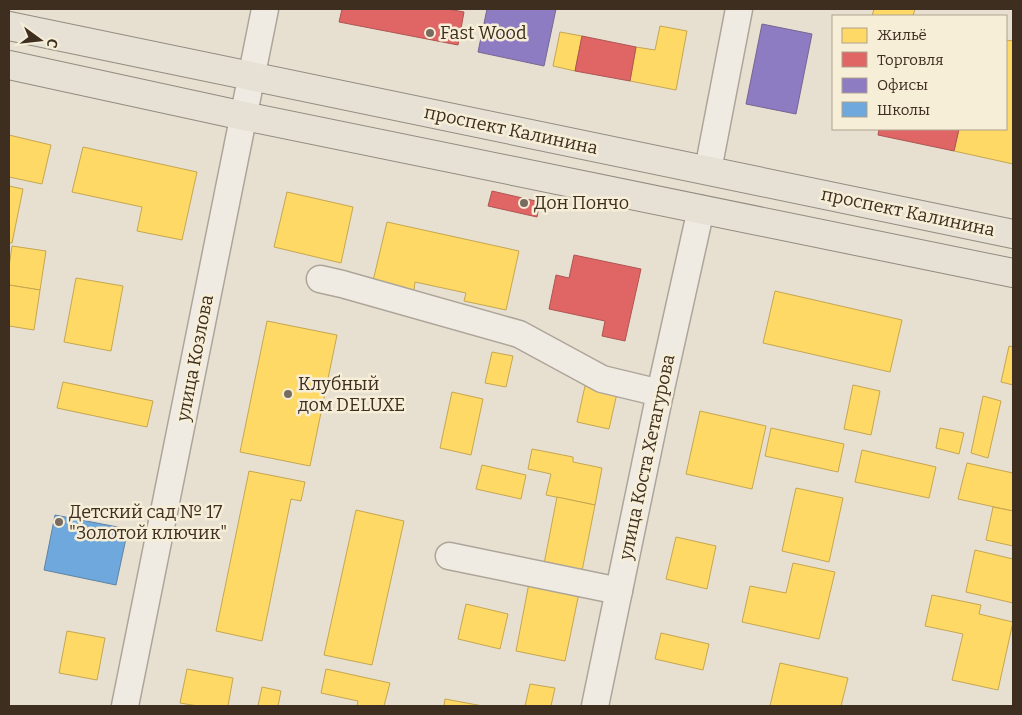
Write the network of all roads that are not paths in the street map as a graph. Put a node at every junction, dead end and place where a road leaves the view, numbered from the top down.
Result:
1 (265, 9) edge
2 (739, 9) edge
3 (9, 26) edge
4 (9, 65) edge
5 (252, 77) junction
6 (244, 116) junction
7 (708, 170) junction
8 (701, 208) junction
9 (1013, 234) edge
10 (1013, 273) edge
11 (320, 279) dead end
12 (660, 393) junction
13 (449, 556) dead end
14 (619, 591) junction
15 (125, 706) edge
16 (595, 706) edge

1 - 5 street, улица Козлова
2 - 7 street
3 - 5 main road, проспект Калинина
4 - 6 main road
5 - 6 street, улица Козлова
5 - 7 main road, проспект Калинина
6 - 8 main road
6 - 15 street, улица Козлова
7 - 9 main road, проспект Калинина
8 - 10 main road
8 - 12 street, улица Коста Хетагурова
11 - 12 street
12 - 14 street, улица Коста Хетагурова
13 - 14 street
14 - 16 street, улица Коста Хетагурова

